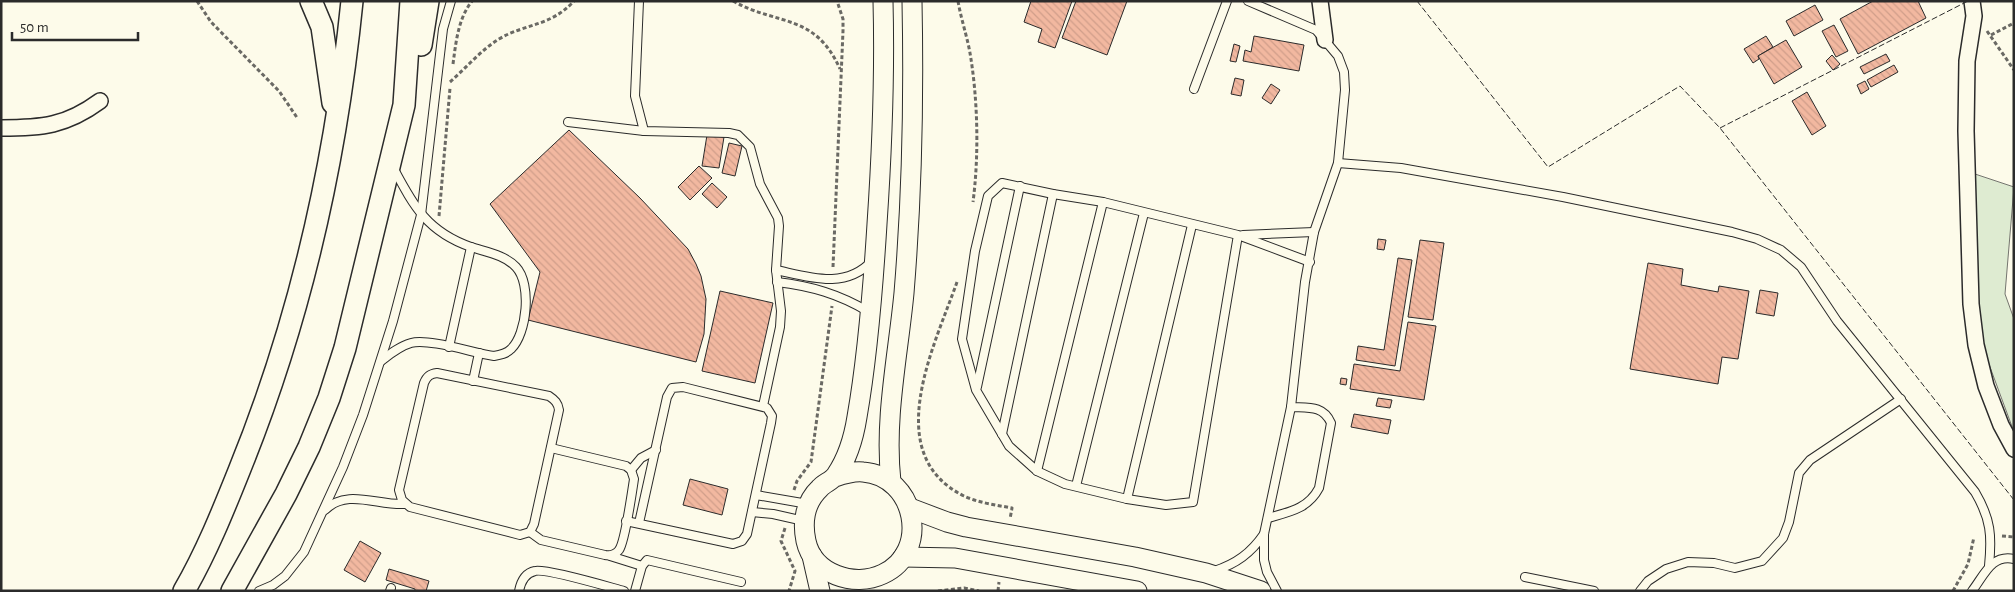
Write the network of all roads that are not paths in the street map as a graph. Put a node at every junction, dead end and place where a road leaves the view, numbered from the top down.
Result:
1 (311, 1) edge
2 (352, 1) edge
3 (398, 1) edge
4 (412, 1) edge
5 (428, 1) edge
6 (451, 1) edge
7 (639, 1) edge
8 (871, 1) edge
9 (883, 1) edge
10 (912, 1) edge
11 (1226, 1) edge
12 (1248, 1) edge
13 (1320, 1) edge
14 (1972, 1) edge
15 (884, 37) junction
16 (1325, 40) junction
17 (1194, 89) dead end
18 (100, 101) dead end
19 (404, 105) junction
20 (568, 122) dead end
21 (336, 124) junction
22 (1, 128) edge
23 (644, 131) junction
24 (391, 163) junction
25 (1338, 163) junction
26 (1020, 186) junction
27 (1053, 194) junction
28 (1104, 202) junction
29 (1144, 213) junction
30 (421, 215) junction
31 (1192, 225) junction
32 (1314, 232) junction
33 (1238, 235) junction
34 (471, 247) junction
35 (875, 258) junction
36 (1310, 262) junction
37 (776, 270) junction
38 (777, 282) junction
39 (870, 313) junction
40 (449, 347) junction
41 (479, 354) junction
42 (379, 363) junction
43 (472, 381) junction
44 (976, 390) junction
45 (1901, 399) junction
46 (763, 406) junction
47 (1291, 407) junction
48 (1002, 434) junction
49 (550, 448) junction
50 (2014, 449) edge
51 (656, 450) junction
52 (631, 470) junction
53 (1037, 471) junction
54 (835, 477) junction
55 (890, 482) junction
56 (1076, 486) junction
57 (756, 495) junction
58 (1127, 499) junction
59 (405, 504) junction
60 (910, 508) junction
61 (798, 511) junction
62 (752, 512) junction
63 (322, 513) junction
64 (1268, 518) junction
65 (626, 521) junction
66 (639, 524) junction
67 (530, 532) junction
68 (1264, 534) junction
69 (812, 555) junction
70 (610, 556) junction
71 (903, 557) junction
72 (2014, 559) edge
73 (642, 566) junction
74 (1989, 566) junction
75 (1206, 573) junction
76 (883, 574) junction
77 (1525, 577) dead end
78 (741, 582) dead end
79 (184, 591) edge
80 (232, 591) edge
81 (259, 591) edge
82 (519, 591) edge
83 (624, 591) edge
84 (635, 591) edge
85 (820, 591) edge
86 (870, 591) edge
87 (1137, 591) edge
88 (1260, 591) edge
89 (1277, 591) edge
90 (1594, 591) edge
91 (1640, 591) edge
92 (1972, 591) edge

1 - 21 main road
2 - 21 main road
3 - 19 main road
4 - 19 main road
5 - 19 main road
6 - 30 lane
7 - 23 lane
8 - 15 street
9 - 15 street
10 - 55 street
11 - 17 lane
12 - 16 lane
13 - 16 street
14 - 50 street
15 - 35 street
16 - 25 lane
18 - 22 street
19 - 24 main road
20 - 23 lane
21 - 79 main road
23 - 37 lane
24 - 30 lane
24 - 80 main road
25 - 32 lane
25 - 45 lane
26 - 27 lane
26 - 44 lane
26 - 44 lane
27 - 28 lane
27 - 48 lane
28 - 29 lane
28 - 53 lane
29 - 31 lane
29 - 56 lane
30 - 34 lane
30 - 42 lane
31 - 33 lane
31 - 58 lane
32 - 33 lane
32 - 36 lane
33 - 36 lane
33 - 58 lane
34 - 40 lane
34 - 41 lane
35 - 37 lane
35 - 39 street
36 - 47 lane
37 - 38 lane
38 - 39 lane
38 - 46 lane
39 - 54 street
40 - 41 lane
40 - 42 lane
41 - 43 lane
42 - 63 lane
43 - 49 lane
43 - 59 lane
44 - 48 lane
45 - 74 lane
45 - 91 lane
46 - 51 lane
46 - 57 lane
47 - 64 lane
47 - 64 lane
48 - 53 lane
49 - 52 lane
49 - 67 lane
51 - 52 lane
51 - 66 lane
52 - 65 lane
53 - 56 lane
54 - 55 street
54 - 61 street
55 - 60 street
56 - 58 lane
57 - 61 lane
57 - 62 lane
59 - 63 lane
59 - 67 lane
60 - 71 street
60 - 75 street
61 - 62 lane
61 - 69 street
62 - 66 lane
63 - 81 lane
64 - 68 lane
65 - 66 lane
65 - 70 lane
67 - 70 lane
68 - 75 lane
68 - 89 lane
69 - 76 street
69 - 85 street
70 - 73 lane
71 - 76 street
71 - 87 street
72 - 74 lane
73 - 78 lane
73 - 84 lane
74 - 92 lane
75 - 88 street
76 - 86 street
77 - 90 lane
82 - 83 lane

